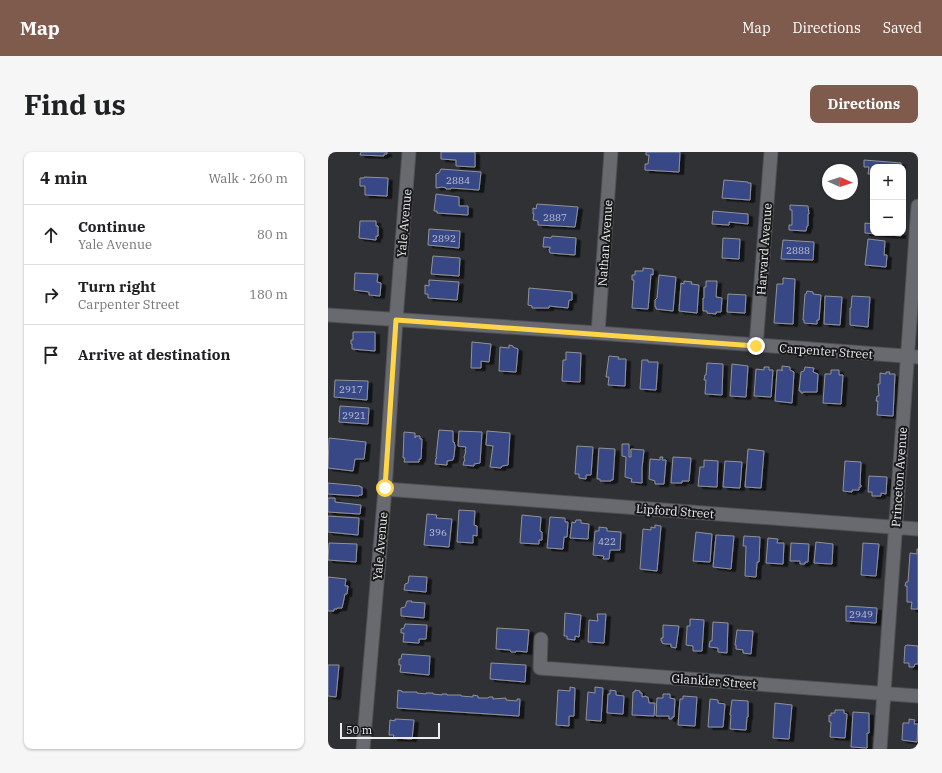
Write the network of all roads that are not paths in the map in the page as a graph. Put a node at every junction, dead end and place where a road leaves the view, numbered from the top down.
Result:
1 (410, 152) edge
2 (611, 152) edge
3 (771, 152) edge
4 (918, 206) edge
5 (328, 315) edge
6 (396, 320) junction
7 (598, 333) junction
8 (756, 346) junction
9 (913, 357) edge
10 (385, 488) junction
11 (896, 528) junction
12 (918, 529) edge
13 (541, 639) dead end
14 (884, 694) junction
15 (918, 696) edge
16 (363, 749) edge
17 (880, 749) edge

1 - 6 street, Yale Avenue
2 - 7 street, Nathan Avenue
3 - 8 street, Harvard Avenue
4 - 9 street, Princeton Avenue
5 - 6 street, Carpenter Street
6 - 7 street, Carpenter Street
6 - 10 street, Yale Avenue
7 - 8 street, Carpenter Street
8 - 9 street, Carpenter Street
9 - 11 street, Princeton Avenue
10 - 11 street, Lipford Street
10 - 16 street, Yale Avenue
11 - 12 street, Lipford Street
11 - 14 street, Princeton Avenue
13 - 14 street, Glankler Street
14 - 15 street, Glankler Street
14 - 17 street, Princeton Avenue

